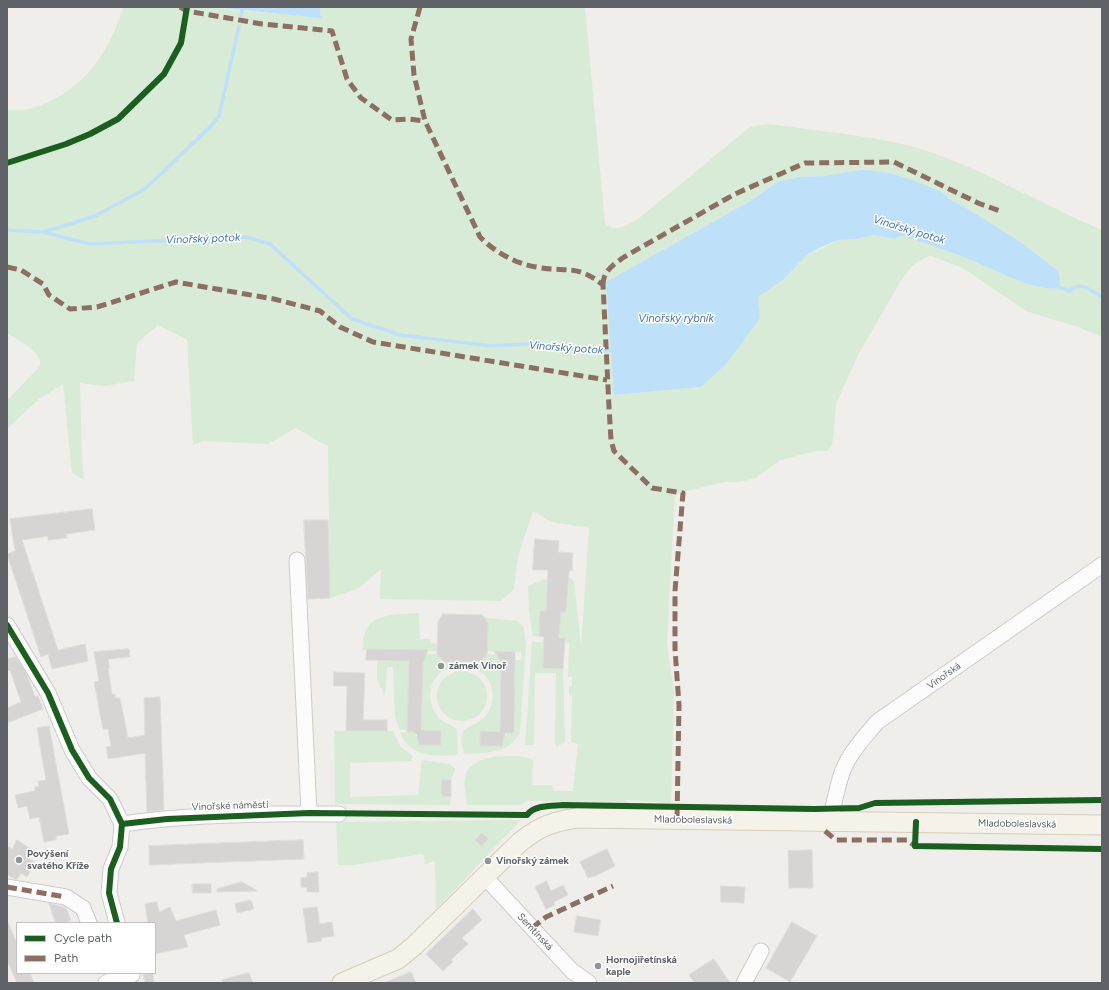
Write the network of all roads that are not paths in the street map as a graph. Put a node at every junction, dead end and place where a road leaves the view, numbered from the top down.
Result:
1 (297, 560) dead end
2 (1102, 565) edge
3 (7, 625) edge
4 (309, 814) junction
5 (339, 814) dead end
6 (830, 821) junction
7 (122, 824) junction
8 (1102, 825) edge
9 (485, 877) junction
10 (7, 887) edge
11 (89, 922) edge
12 (117, 922) edge
13 (761, 951) dead end
14 (132, 977) edge
15 (110, 979) edge
16 (342, 983) edge
17 (589, 983) edge
18 (744, 983) edge

1 - 4 street
2 - 6 street, Vinořská
3 - 7 street
4 - 5 street, Vinořské náměstí
4 - 7 street, Vinořské náměstí
6 - 8 main road, Mladoboleslavská
6 - 9 main road, Mladoboleslavská
7 - 12 street
9 - 16 main road, Mladoboleslavská
9 - 17 street, Semtínská
10 - 11 street
13 - 18 street
14 - 15 street

